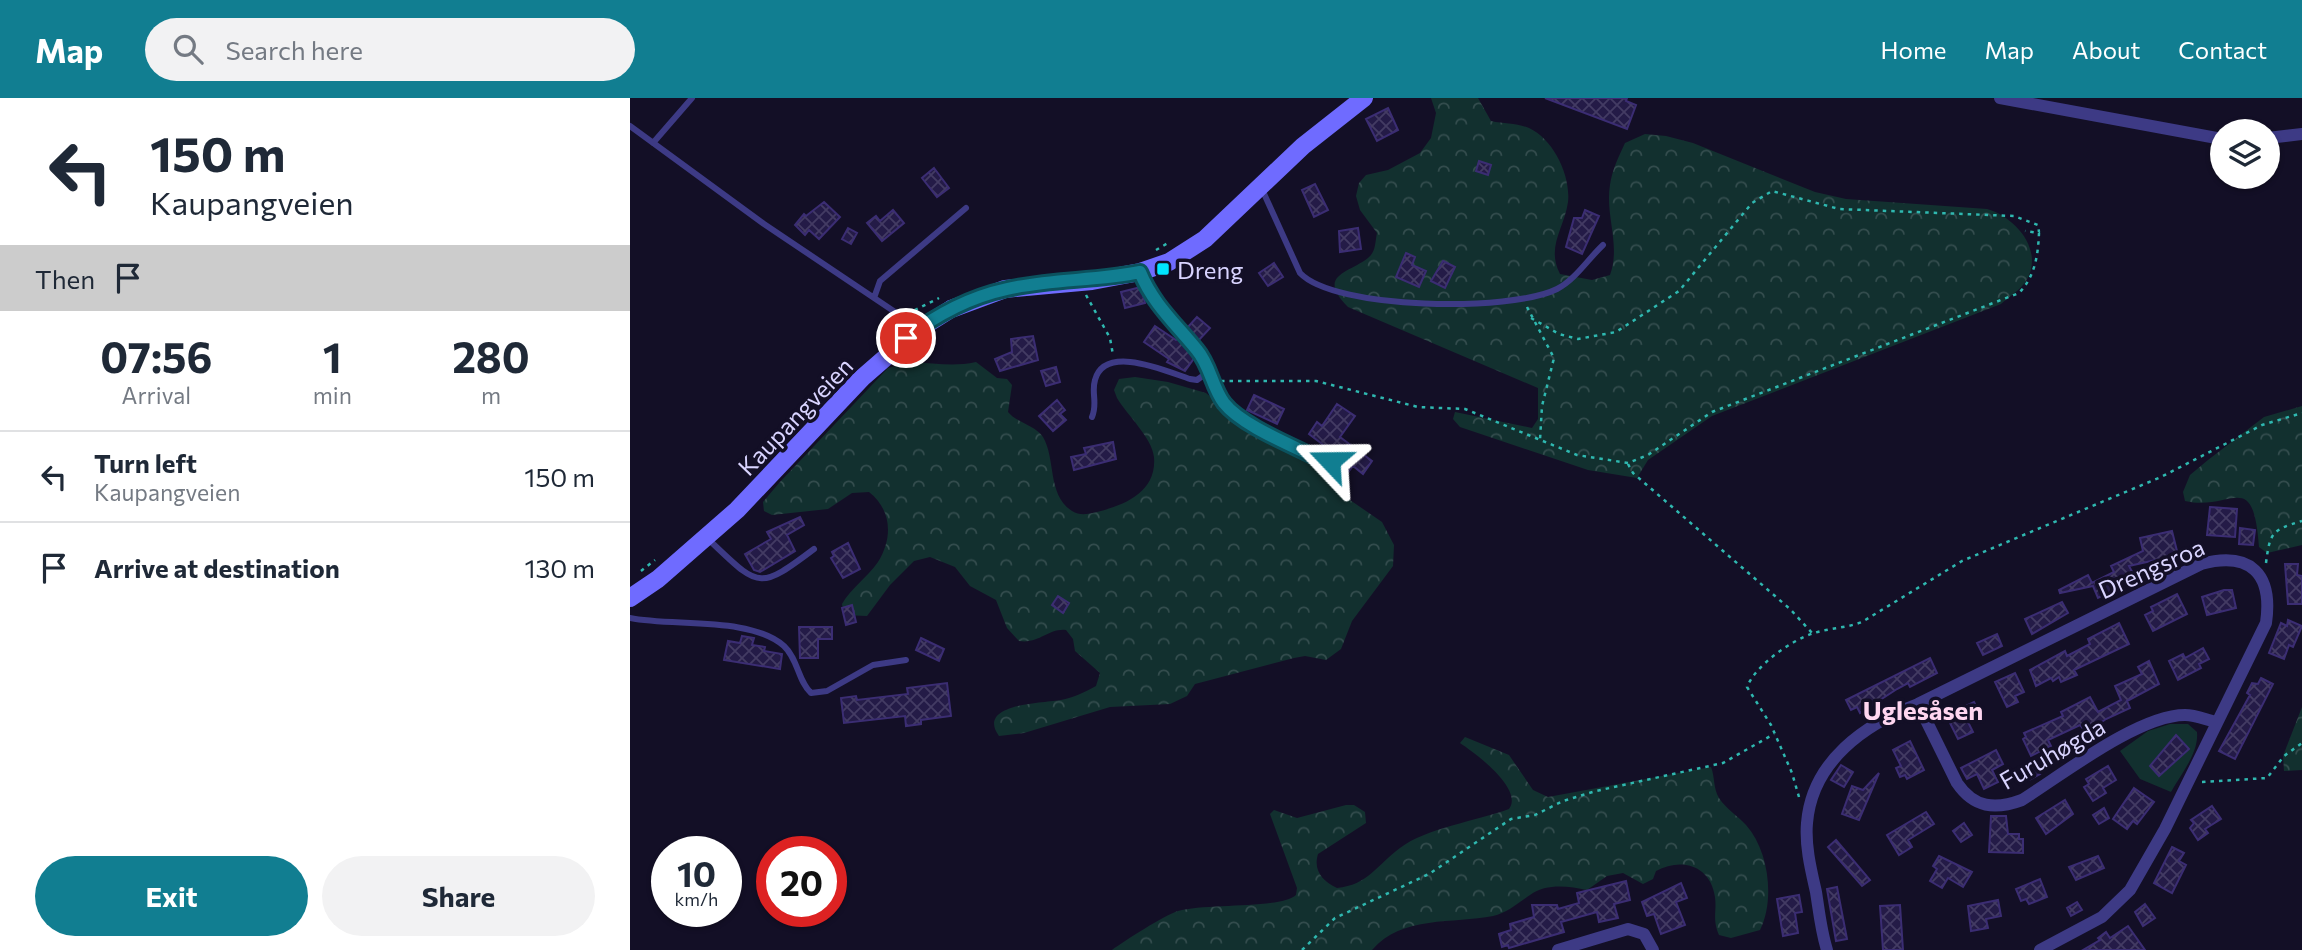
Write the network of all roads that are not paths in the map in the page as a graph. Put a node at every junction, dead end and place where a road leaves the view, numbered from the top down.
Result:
1 (692, 98) edge
2 (1364, 98) edge
3 (2000, 98) edge
4 (630, 126) edge
5 (2302, 134) edge
6 (2210, 137) edge
7 (2280, 137) edge
8 (653, 143) junction
9 (1260, 185) junction
10 (966, 208) dead end
11 (1603, 245) dead end
12 (1140, 272) junction
13 (874, 298) junction
14 (916, 331) junction
15 (1208, 372) junction
16 (1092, 417) dead end
17 (1330, 461) dead end
18 (706, 538) junction
19 (814, 550) dead end
20 (630, 598) edge
21 (630, 618) edge
22 (906, 660) dead end
23 (1918, 704) junction
24 (2217, 722) junction
25 (1558, 950) edge
26 (1653, 950) edge
27 (1827, 950) edge
28 (2040, 950) edge

1 - 8 lane
2 - 9 main road, Kaupangveien
3 - 6 street
4 - 8 lane
5 - 7 street
8 - 13 lane
9 - 11 lane
9 - 12 main road, Kaupangveien
10 - 13 lane
12 - 14 main road, Kaupangveien
12 - 15 lane
13 - 14 lane
14 - 18 main road, Kaupangveien
15 - 16 lane
15 - 17 lane
18 - 19 lane
18 - 20 main road, Kaupangveien
21 - 22 lane
23 - 24 street, Furuhøgda
23 - 24 street, Drengsroa
23 - 27 street, Drengsroa
24 - 28 street
25 - 26 street

